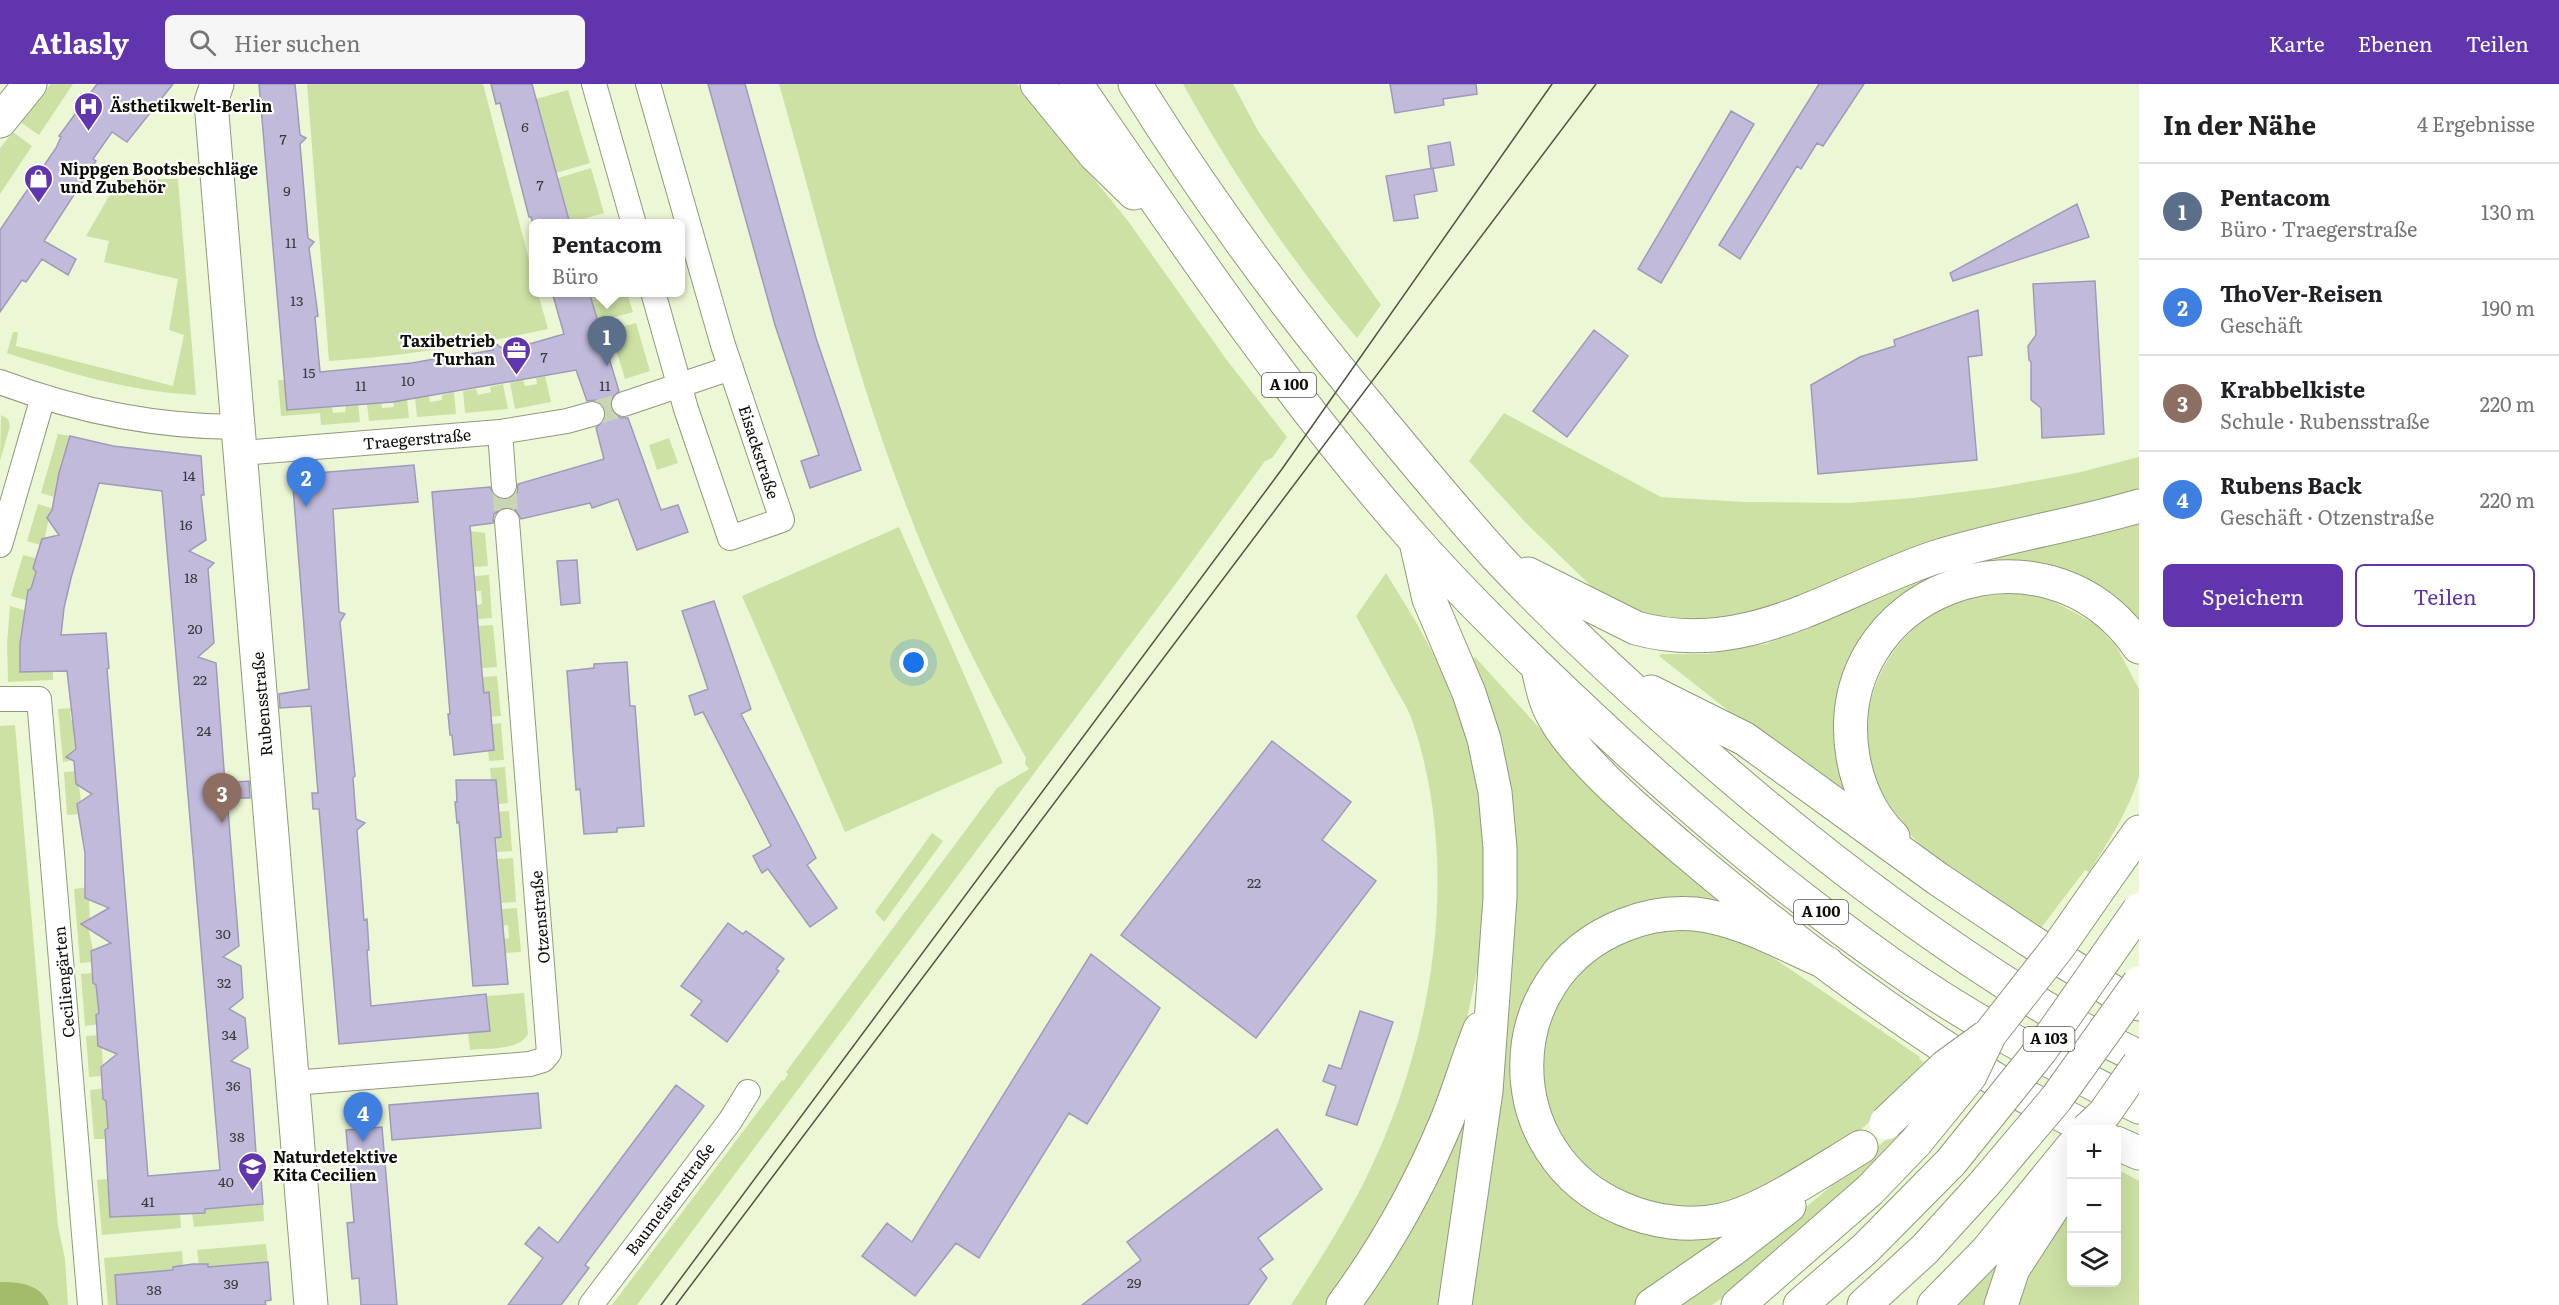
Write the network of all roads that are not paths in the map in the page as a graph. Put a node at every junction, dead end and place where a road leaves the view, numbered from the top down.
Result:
1 (30, 84) edge
2 (594, 84) edge
3 (648, 84) edge
4 (1037, 84) edge
5 (1076, 84) edge
6 (1135, 84) edge
7 (1147, 84) edge
8 (210, 90) edge
9 (1155, 117) junction
10 (0, 121) edge
11 (633, 219) edge
12 (1171, 222) junction
13 (654, 297) edge
14 (731, 368) junction
15 (0, 382) edge
16 (680, 385) junction
17 (43, 398) junction
18 (624, 404) tunnel mouth
19 (591, 414) tunnel mouth
20 (500, 432) junction
21 (240, 440) junction
22 (504, 486) tunnel mouth
23 (2139, 506) edge
24 (507, 521) tunnel mouth
25 (1415, 540) junction
26 (0, 545) edge
27 (1500, 560) junction
28 (2139, 647) edge
29 (1538, 668) junction
30 (1614, 672) junction
31 (0, 699) edge
32 (2137, 833) edge
33 (1938, 879) junction
34 (2139, 910) edge
35 (1827, 963) junction
36 (2139, 982) edge
37 (1491, 999) junction
38 (2139, 1004) edge
39 (1990, 1034) junction
40 (2139, 1057) edge
41 (2139, 1064) edge
42 (293, 1083) junction
43 (748, 1092) dead end
44 (2139, 1107) edge
45 (2091, 1125) edge
46 (2102, 1125) edge
47 (2121, 1142) edge
48 (1861, 1147) junction
49 (2139, 1153) edge
50 (2067, 1156) edge
51 (2071, 1179) edge
52 (2034, 1212) junction
53 (90, 1305) edge
54 (311, 1305) edge
55 (591, 1305) edge
56 (1343, 1305) edge
57 (1455, 1305) edge
58 (1652, 1305) edge
59 (1738, 1305) edge
60 (1800, 1305) edge
61 (1864, 1305) edge
62 (1934, 1305) edge
63 (2001, 1305) edge

1 - 10 main road
2 - 11 street
3 - 14 street, Eisackstraße
4 - 12 main road
5 - 12 main road, A 100
6 - 9 main road, A 100
7 - 9 main road
8 - 21 main road, Rubensstraße
9 - 27 main road, A 100
12 - 25 main road, A 100
13 - 16 street, Eisackstraße
14 - 16 street
14 - 16 street, Eisackstraße
15 - 17 street, Traegerstraße
16 - 18 street
17 - 21 street, Traegerstraße
17 - 26 street
19 - 20 street, Traegerstraße
20 - 21 street, Traegerstraße
20 - 22 street
21 - 42 main road, Rubensstraße
23 - 27 main road
24 - 42 street, Otzenstraße
25 - 29 main road, A 100
25 - 37 main road
27 - 30 main road, A 100
28 - 33 main road
29 - 35 main road
29 - 44 main road, A 100
30 - 33 main road
30 - 40 main road, A 100
31 - 53 street, Ceciliengärten
32 - 39 main road, bridge
33 - 38 main road
34 - 60 main road, A 103, bridge
35 - 45 main road
35 - 48 main road
36 - 61 main road, A 103, bridge
37 - 56 main road
37 - 57 main road
39 - 48 main road, bridge
39 - 59 main road, bridge
41 - 46 main road, bridge
42 - 54 main road, Rubensstraße
43 - 55 street, Baumeisterstraße
47 - 49 main road
48 - 58 main road
50 - 52 main road
51 - 52 main road
52 - 62 main road
52 - 63 main road

